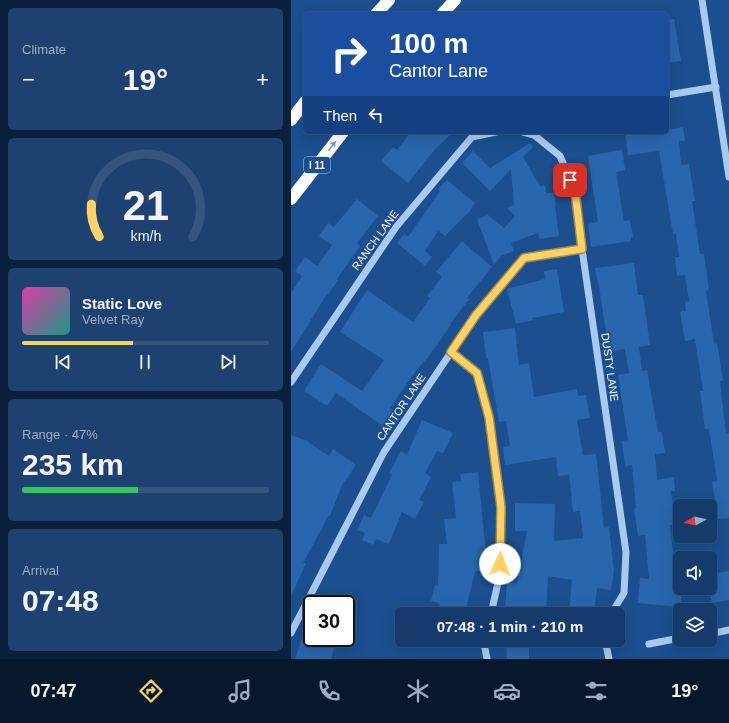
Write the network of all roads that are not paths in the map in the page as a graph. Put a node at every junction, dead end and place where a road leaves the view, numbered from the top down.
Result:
1 (389, 0) edge
2 (455, 0) edge
3 (702, 0) edge
4 (378, 12) edge
5 (443, 12) edge
6 (716, 87) junction
7 (669, 95) edge
8 (303, 105) edge
9 (291, 120) edge
10 (341, 134) edge
11 (486, 134) edge
12 (530, 134) edge
13 (729, 177) edge
14 (291, 198) edge
15 (582, 249) junction
16 (451, 352) junction
17 (291, 382) edge
18 (493, 607) edge
19 (615, 607) edge
20 (729, 630) edge
21 (291, 632) edge
22 (717, 633) edge
23 (673, 639) edge
24 (649, 644) dead end
25 (485, 647) edge
26 (606, 647) edge
27 (487, 659) edge
28 (609, 659) edge

1 - 4 highway
2 - 5 highway
3 - 6 street
6 - 7 street
6 - 13 street
8 - 9 highway
14 -> 10 highway, I 11
11 - 17 street, RANCH LANE
12 - 15 street, DUSTY LANE
15 - 16 street, CANTOR LANE
15 - 19 street, DUSTY LANE
16 - 18 street
16 - 21 street, CANTOR LANE
20 - 22 street
23 - 24 street
25 - 27 street
26 - 28 street

